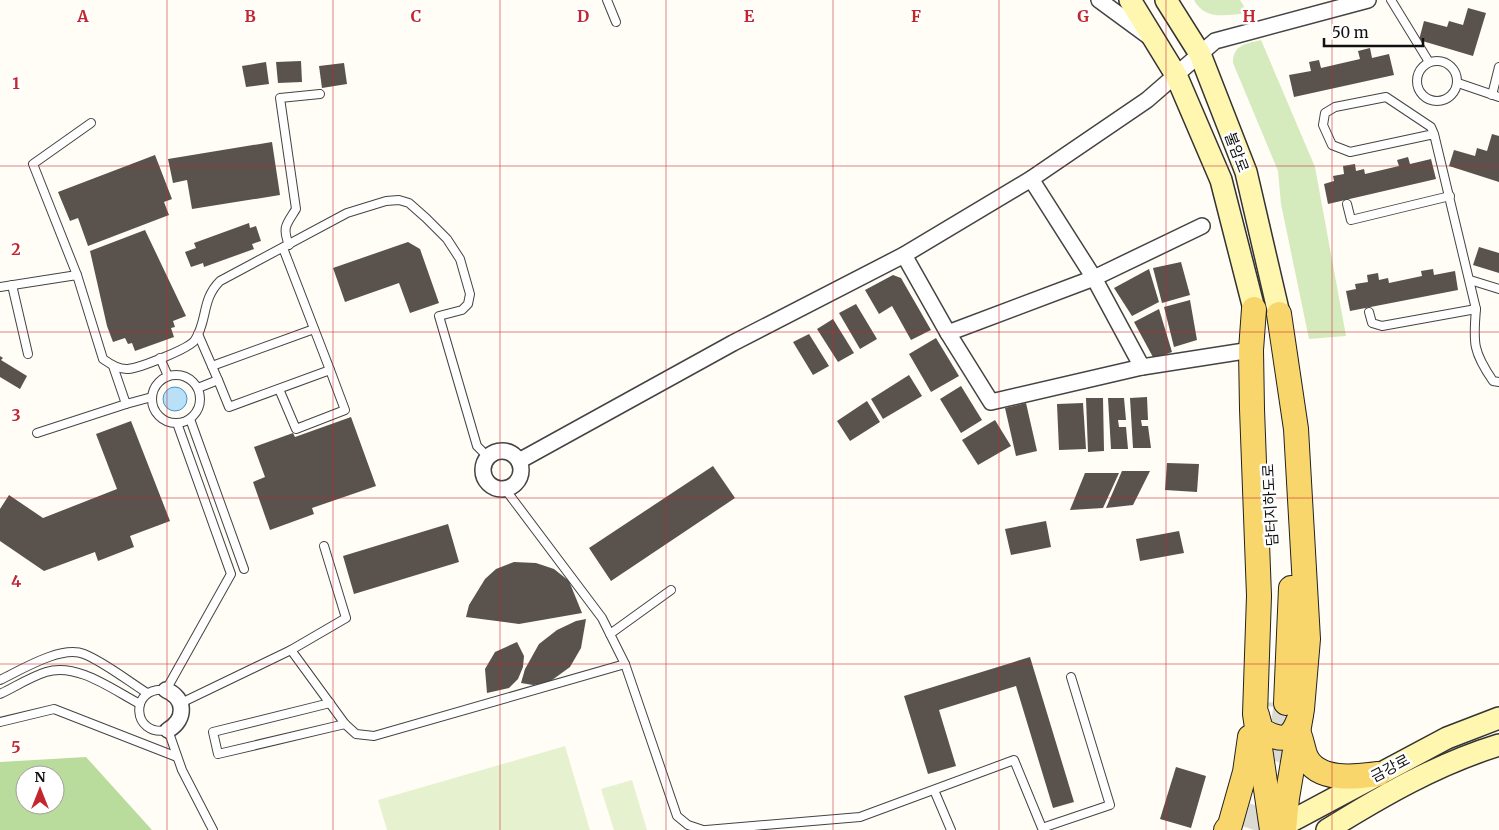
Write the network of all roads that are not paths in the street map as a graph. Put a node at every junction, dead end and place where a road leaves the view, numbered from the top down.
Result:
1 (607, 0) edge
2 (1099, 0) edge
3 (1130, 0) edge
4 (1166, 0) edge
5 (1368, 0) edge
6 (1391, 0) edge
7 (616, 22) dead end
8 (1155, 41) junction
9 (1200, 54) junction
10 (1429, 62) junction
11 (1499, 67) edge
12 (1176, 75) junction
13 (1458, 82) junction
14 (320, 94) dead end
15 (1495, 96) edge
16 (91, 123) dead end
17 (1434, 134) junction
18 (1031, 180) junction
19 (1450, 196) junction
20 (1347, 204) dead end
21 (1202, 226) dead end
22 (286, 247) junction
23 (904, 255) junction
24 (77, 275) junction
25 (1094, 278) junction
26 (1470, 280) junction
27 (12, 285) junction
28 (0, 286) edge
29 (1499, 289) edge
30 (1254, 309) junction
31 (1476, 309) junction
32 (1369, 312) dead end
33 (1279, 314) joint
34 (314, 329) junction
35 (948, 333) junction
36 (198, 334) junction
37 (1251, 350) junction
38 (28, 354) dead end
39 (160, 358) junction
40 (113, 366) junction
41 (212, 366) junction
42 (1142, 367) junction
43 (330, 370) junction
44 (168, 376) junction
45 (218, 380) junction
46 (1499, 382) edge
47 (198, 388) junction
48 (279, 389) junction
49 (152, 397) junction
50 (126, 404) junction
51 (190, 419) junction
52 (177, 424) junction
53 (37, 433) dead end
54 (488, 457) junction
55 (519, 461) junction
56 (505, 489) junction
57 (324, 546) dead end
58 (244, 569) dead end
59 (671, 590) dead end
60 (610, 634) junction
61 (291, 650) junction
62 (625, 664) junction
63 (1071, 677) dead end
64 (0, 680) edge
65 (166, 690) junction
66 (147, 693) junction
67 (0, 694) edge
68 (181, 703) junction
69 (330, 703) junction
70 (1278, 703) junction
71 (140, 704) junction
72 (1499, 718) edge
73 (0, 722) edge
74 (345, 724) junction
75 (168, 730) junction
76 (1299, 734) junction
77 (1499, 745) edge
78 (177, 757) junction
79 (1378, 774) junction
80 (934, 790) junction
81 (1279, 829) edge
82 (213, 830) edge
83 (703, 830) edge
84 (706, 830) edge
85 (951, 830) edge
86 (1226, 830) edge
87 (1327, 830) edge

1 - 7 lane
2 - 8 street
3 - 8 street, 불암로
4 - 9 street, 불암로
5 - 9 street
6 - 10 lane
8 - 12 street, 불암로
9 - 12 street
9 - 33 street, 불암로
10 - 13 lane
10 - 13 lane
11 - 15 lane
12 - 18 street
12 - 30 street, 불암로
13 - 15 lane
14 - 22 lane
16 - 24 lane
17 - 17 lane
17 - 19 lane
18 - 23 street
18 - 25 street
19 - 20 lane
19 - 26 lane
21 - 25 street
22 - 34 lane
22 - 36 lane
22 - 54 lane
23 - 35 street
23 - 55 street
24 - 27 lane
24 - 40 lane
25 - 35 street
25 - 42 street
26 - 29 lane
26 - 31 lane
27 - 28 lane
27 - 38 lane
30 - 37 main road
30 - 70 main road, 담터지하도로
31 - 32 lane
31 - 46 lane
33 - 70 main road
34 - 41 lane
34 - 43 lane
35 - 42 street
36 - 39 lane
36 - 41 lane
37 - 42 street
37 - 70 main road
39 - 40 lane
39 - 44 lane
40 - 50 lane
41 - 45 lane
43 - 48 lane
43 - 48 lane
44 - 47 lane
44 - 49 lane
45 - 47 lane
45 - 48 lane
47 - 51 lane
49 - 50 lane
49 - 52 lane
50 - 53 lane
51 - 52 lane
51 - 58 lane
52 - 65 lane
54 - 55 street
54 - 56 street
55 - 56 street
56 - 60 lane
57 - 61 lane
59 - 60 lane
60 - 62 lane
61 - 68 lane
61 - 69 lane
62 - 74 lane
62 - 83 lane
63 - 80 lane
64 - 66 lane
65 - 66 lane
65 - 68 street
66 - 71 lane
67 - 71 lane
68 - 75 street
69 - 74 lane
69 - 74 lane
70 - 76 main road
70 - 81 main road
70 - 86 main road
71 - 75 lane
72 - 79 street, 금강로
73 - 78 lane
75 - 78 lane
76 - 79 main road
76 - 81 main road
77 - 87 street, 금강로
78 - 82 lane
79 - 81 street, 금강로
80 - 84 lane
80 - 85 lane

